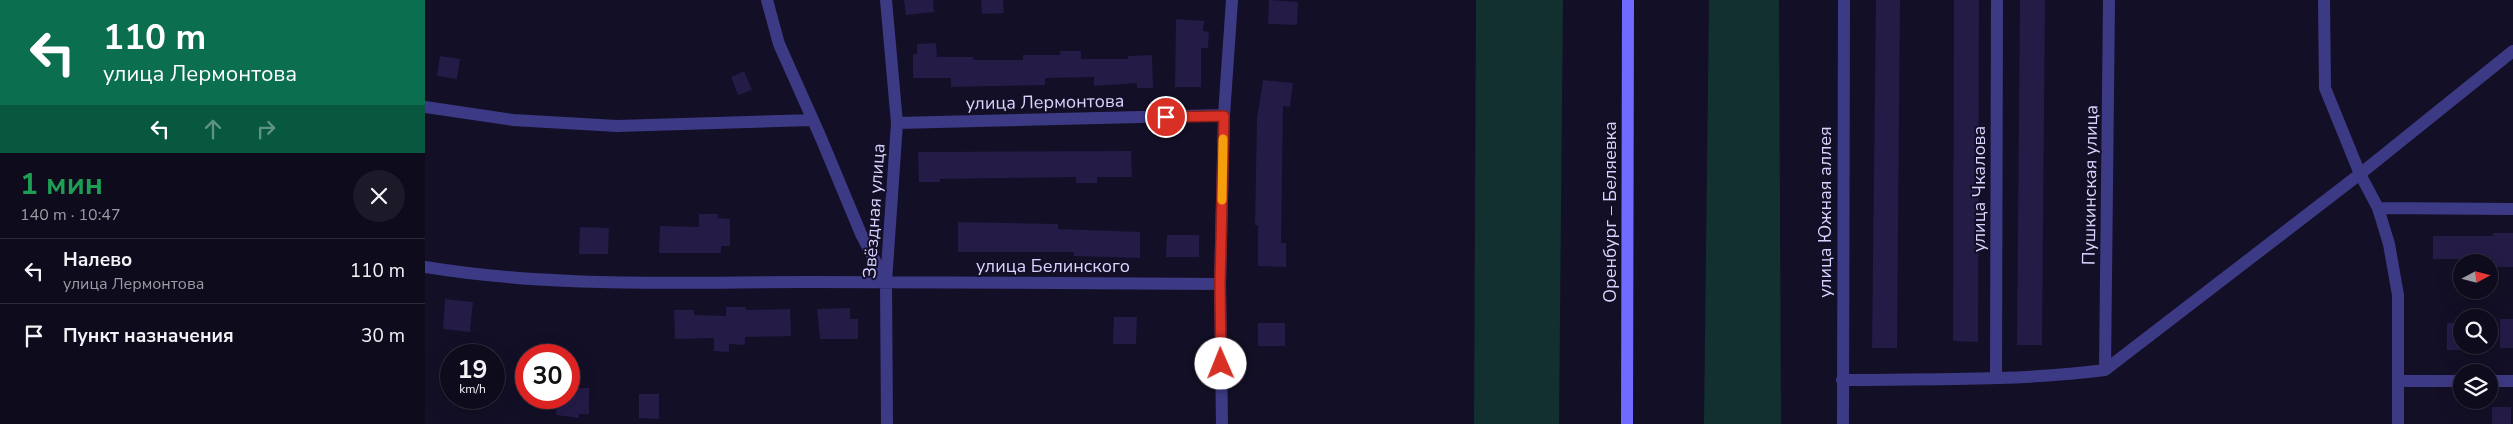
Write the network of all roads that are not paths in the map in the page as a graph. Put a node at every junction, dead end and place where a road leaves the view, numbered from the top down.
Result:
1 (767, 0) edge
2 (886, 0) edge
3 (1233, 0) edge
4 (1629, 0) edge
5 (1844, 0) edge
6 (1997, 0) edge
7 (2109, 0) edge
8 (2324, 0) edge
9 (2513, 51) edge
10 (425, 107) edge
11 (1224, 116) junction
12 (813, 120) junction
13 (897, 123) junction
14 (2360, 174) junction
15 (2378, 208) junction
16 (2513, 209) edge
17 (425, 267) edge
18 (886, 282) junction
19 (1220, 284) junction
20 (2105, 370) junction
21 (1996, 378) junction
22 (1842, 380) junction
23 (2398, 381) junction
24 (2453, 381) edge
25 (2498, 381) edge
26 (2513, 381) edge
27 (887, 424) edge
28 (1222, 424) edge
29 (1627, 424) edge
30 (1843, 424) edge
31 (2398, 424) edge

1 - 12 street
2 - 13 street, Звёздная улица
3 - 11 street
4 - 29 main road, Оренбург – Беляевка
5 - 22 street, улица Южная аллея
6 - 21 street, улица Чкалова
7 - 20 street, Пушкинская улица
8 - 14 street
9 - 14 street
10 - 12 street
11 - 13 street, улица Лермонтова
11 - 19 street
12 - 18 street
13 - 18 street, Звёздная улица
14 - 15 street
14 - 20 street
15 - 16 street
15 - 23 street
17 - 18 street, улица Белинского
18 - 19 street, улица Белинского
18 - 27 street, Звёздная улица
19 - 28 street
20 - 21 street
21 - 22 street
22 - 30 street, улица Южная аллея
23 - 24 street
23 - 31 street
25 - 26 street

